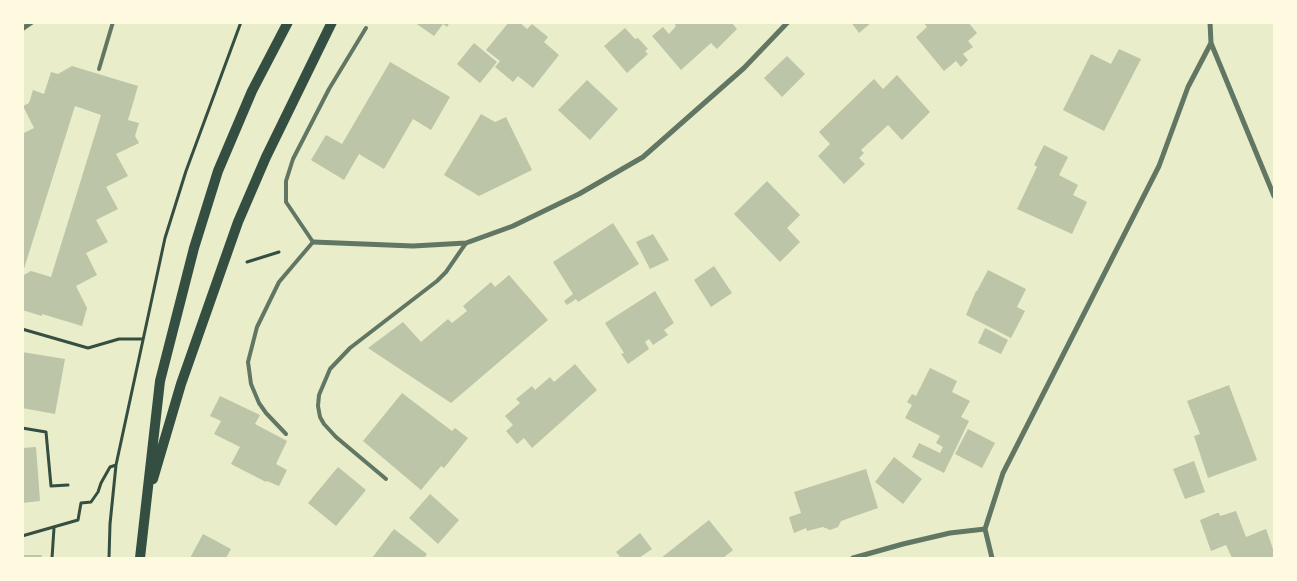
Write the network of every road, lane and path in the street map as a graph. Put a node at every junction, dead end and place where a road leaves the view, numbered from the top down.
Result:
1 (32, 22) edge
2 (113, 22) edge
3 (288, 22) edge
4 (788, 22) edge
5 (1210, 22) edge
6 (329, 23) edge
7 (366, 28) dead end
8 (22, 30) edge
9 (1211, 43) junction
10 (99, 69) dead end
11 (1274, 196) edge
12 (313, 242) junction
13 (466, 243) junction
14 (224, 261) junction
15 (22, 329) edge
16 (142, 339) dead end
17 (22, 428) edge
18 (286, 434) dead end
19 (116, 465) dead end
20 (386, 479) dead end
21 (68, 485) dead end
22 (145, 509) junction
23 (54, 528) junction
24 (985, 529) junction
25 (22, 536) edge
26 (52, 558) edge
27 (140, 558) edge
28 (853, 558) edge
29 (992, 558) edge

1 - 8 street
2 - 10 lane
3 - 22 main road
4 - 13 street
5 - 9 street
6 - 14 main road
7 - 12 lane
9 - 11 street
9 - 24 street
12 - 13 street
12 - 14 path
12 - 18 lane
13 - 20 lane
14 - 22 main road
15 - 16 path
17 - 21 path
19 - 23 path
22 - 27 main road
23 - 25 path
23 - 26 path
24 - 28 street
24 - 29 street

